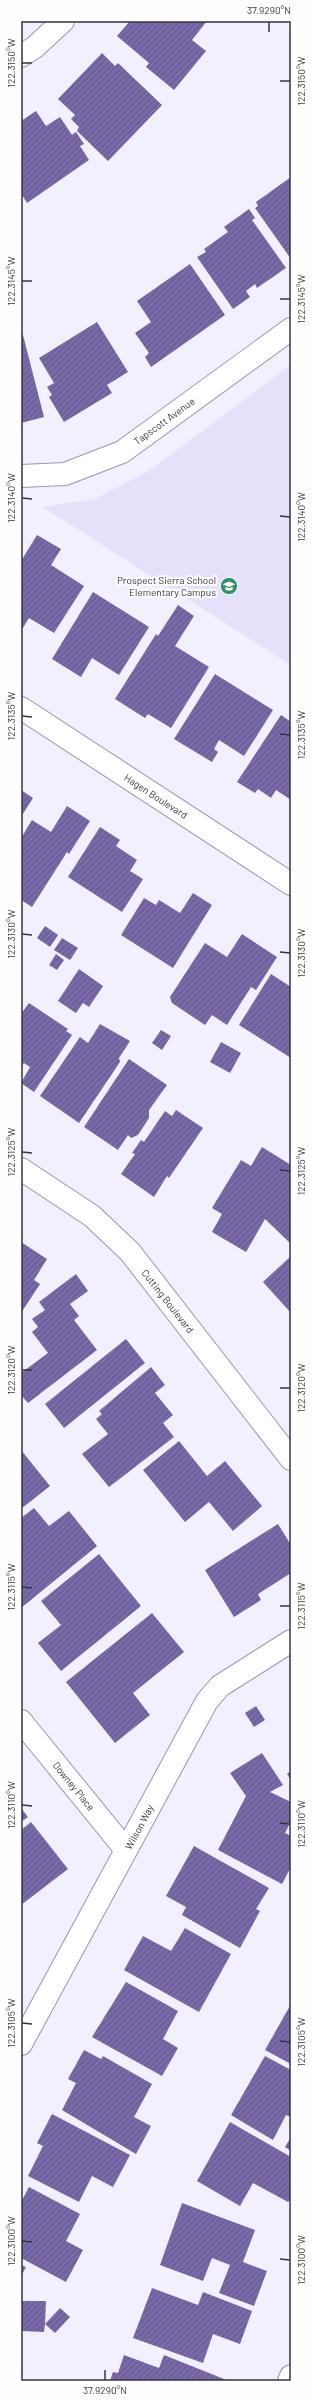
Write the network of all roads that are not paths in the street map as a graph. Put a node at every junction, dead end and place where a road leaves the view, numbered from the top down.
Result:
1 (63, 21) edge
2 (21, 56) edge
3 (291, 329) edge
4 (21, 476) edge
5 (21, 708) edge
6 (291, 884) edge
7 (21, 1169) edge
8 (291, 1459) edge
9 (291, 1641) edge
10 (21, 1721) edge
11 (126, 1850) junction
12 (21, 2044) edge
13 (291, 2376) edge
14 (289, 2381) edge

1 - 2 street
3 - 4 street, Tapscott Avenue
5 - 6 street, Hagen Boulevard
7 - 8 street, Cutting Boulevard
9 - 11 street, Wilson Way
10 - 11 street, Downey Place
11 - 12 street, Wilson Way
13 - 14 street

